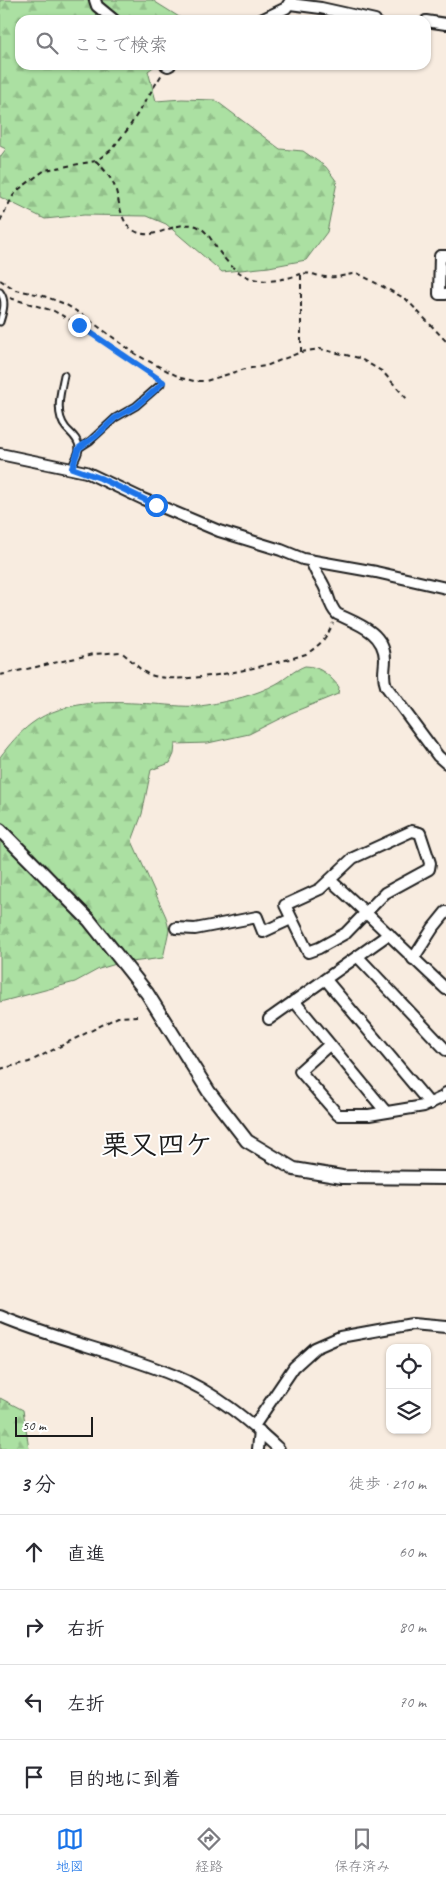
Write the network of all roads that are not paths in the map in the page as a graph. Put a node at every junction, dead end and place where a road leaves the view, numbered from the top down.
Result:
1 (95, 0) edge
2 (290, 2) edge
3 (108, 15) edge
4 (271, 15) edge
5 (352, 15) edge
6 (431, 22) edge
7 (446, 24) edge
8 (446, 256) edge
9 (2, 294) edge
10 (446, 294) edge
11 (0, 322) edge
12 (64, 375) dead end
13 (161, 384) road end
14 (79, 448) junction
15 (0, 454) edge
16 (72, 468) junction
17 (312, 562) junction
18 (446, 588) edge
19 (446, 763) edge
20 (0, 830) edge
21 (330, 880) junction
22 (366, 912) junction
23 (446, 912) edge
24 (291, 919) junction
25 (176, 928) dead end
26 (389, 934) junction
27 (358, 957) junction
28 (413, 959) junction
29 (326, 980) junction
30 (446, 989) edge
31 (294, 1001) junction
32 (269, 1019) dead end
33 (329, 1046) junction
34 (446, 1050) edge
35 (446, 1093) edge
36 (430, 1104) junction
37 (386, 1112) junction
38 (446, 1178) edge
39 (0, 1316) edge
40 (446, 1327) edge
41 (257, 1428) junction
42 (258, 1449) edge
43 (279, 1449) edge

1 - 3 street
2 - 4 street
2 - 5 street
6 - 7 street
8 - 10 street
9 - 11 lane
12 - 14 lane
13 - 14 lane
14 - 16 lane
15 - 16 street
16 - 17 street
17 - 18 street
17 - 19 street
20 - 38 street
21 - 22 street
21 - 22 street
21 - 24 street
22 - 24 street
22 - 26 street
23 - 28 street
24 - 25 street
26 - 27 street
26 - 28 street
27 - 29 street
27 - 34 street
28 - 30 street
29 - 31 street
29 - 36 street
31 - 32 street
31 - 33 street
33 - 37 street
33 - 37 street
35 - 36 street
36 - 37 street
39 - 41 street
40 - 41 street
41 - 42 street
41 - 43 street

